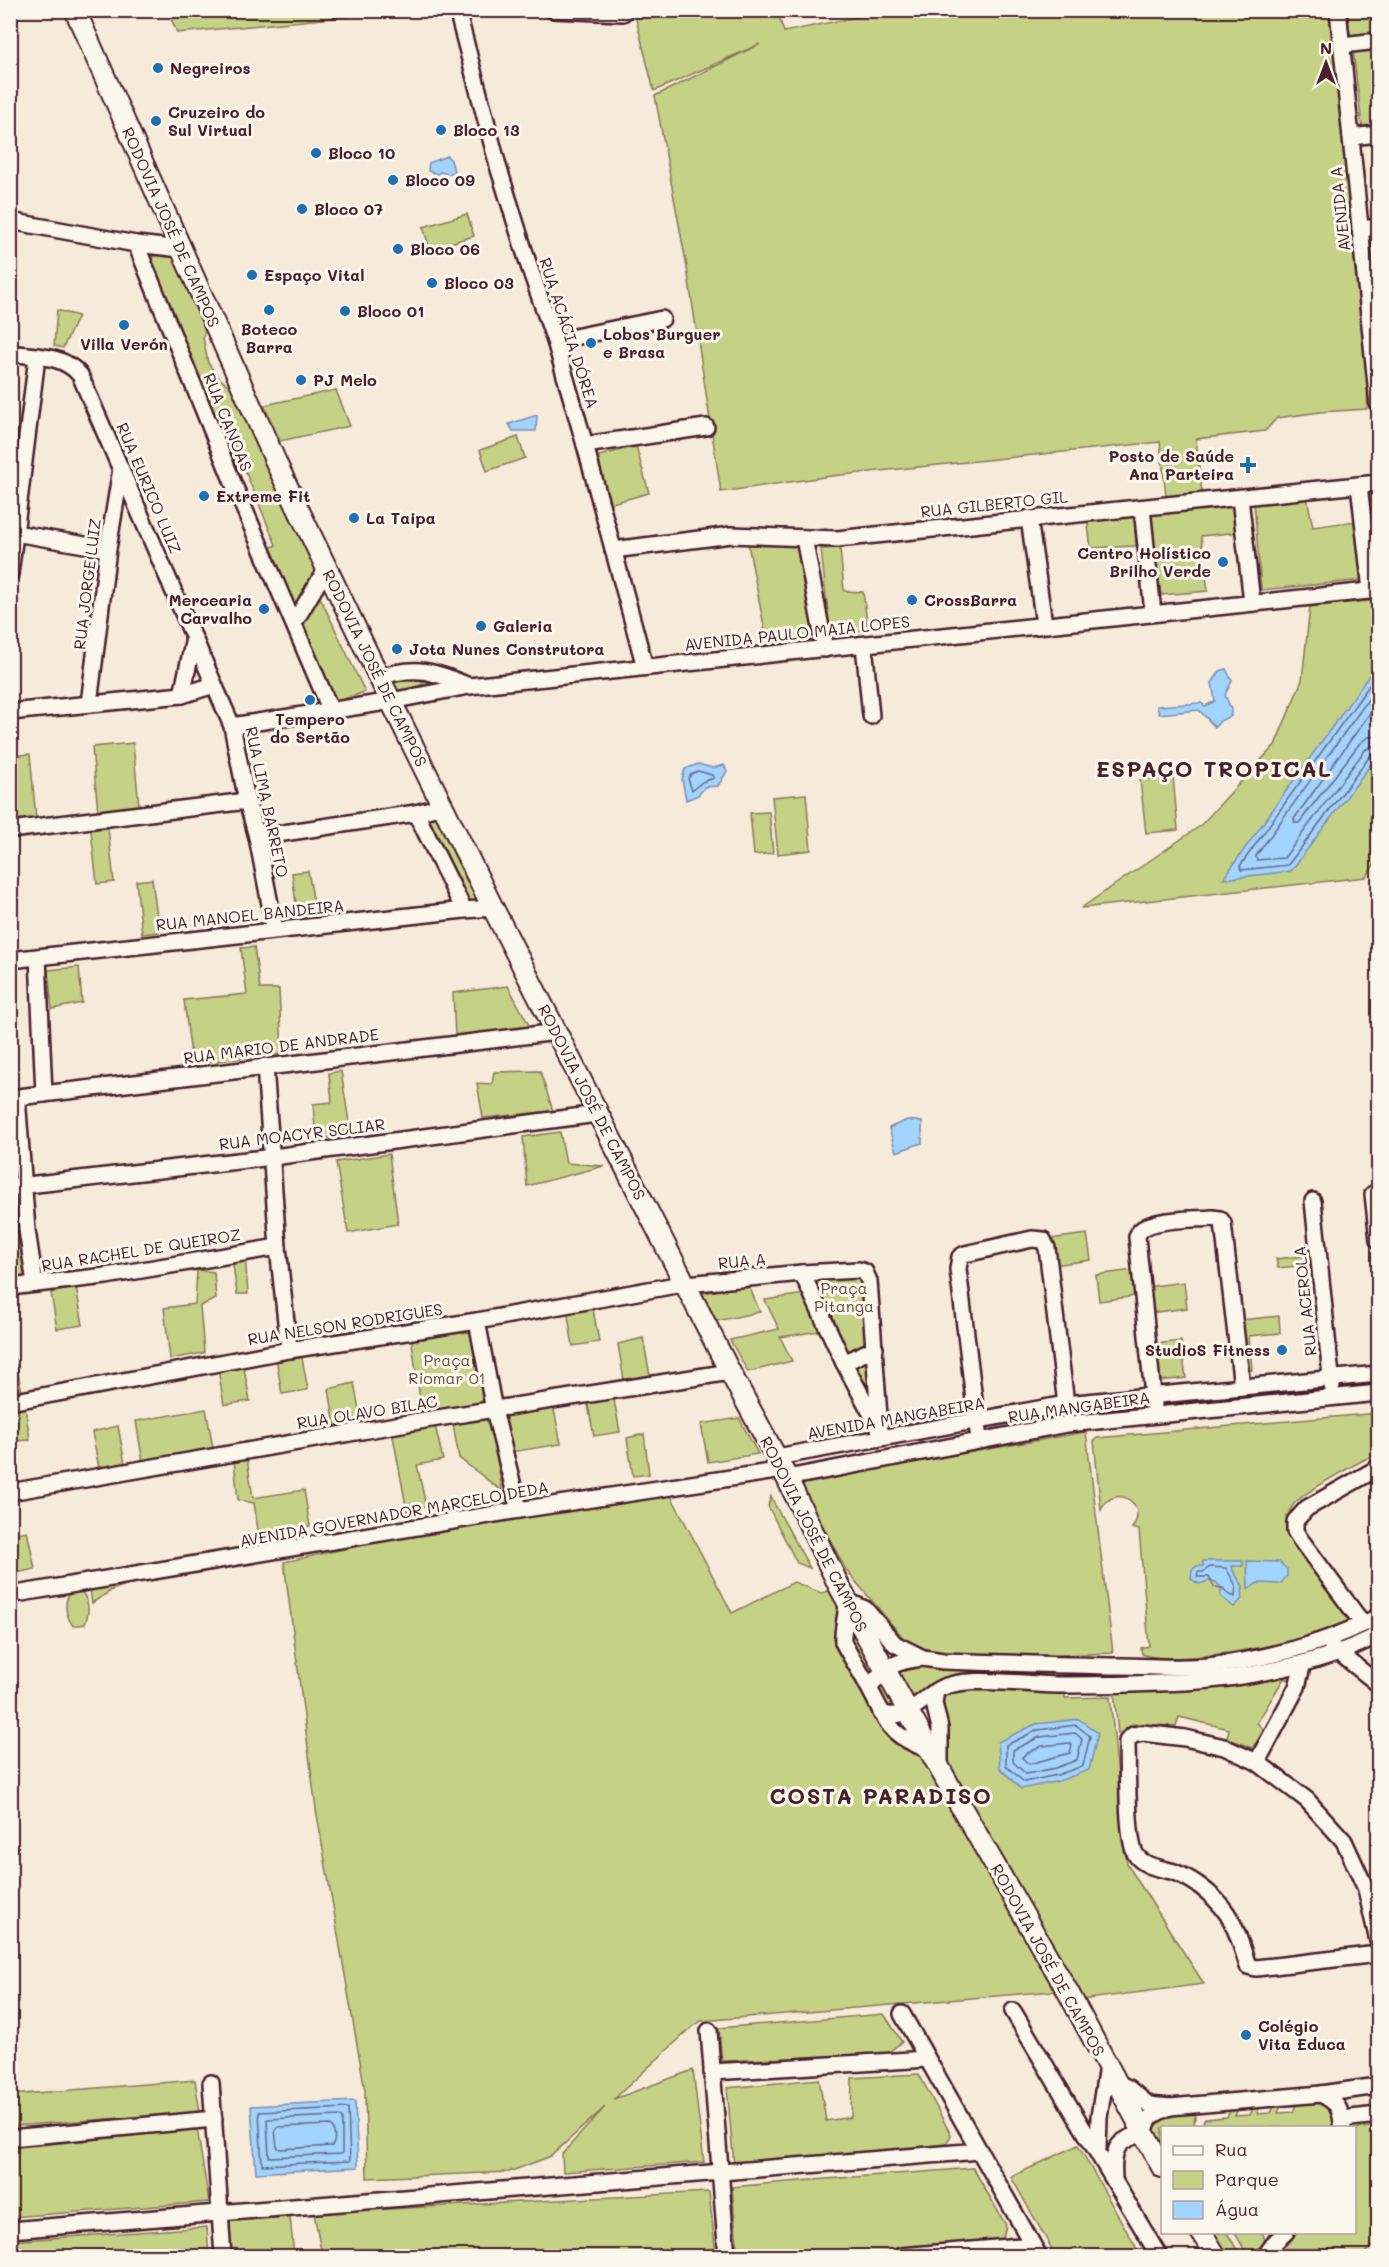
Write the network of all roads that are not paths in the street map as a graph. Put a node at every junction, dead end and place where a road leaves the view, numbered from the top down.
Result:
1 (75, 10) edge
2 (457, 10) edge
3 (553, 10) edge
4 (1338, 10) edge
5 (623, 13) dead end
6 (1378, 41) edge
7 (1342, 45) junction
8 (1378, 134) edge
9 (1351, 137) junction
10 (10, 221) edge
11 (1378, 227) edge
12 (1360, 229) junction
13 (136, 244) junction
14 (181, 249) junction
15 (662, 319) dead end
16 (1375, 324) edge
17 (555, 341) junction
18 (10, 353) edge
19 (37, 357) junction
20 (1378, 405) edge
21 (705, 427) dead end
22 (585, 445) junction
23 (121, 469) junction
24 (1378, 483) edge
25 (1359, 485) junction
26 (1240, 498) junction
27 (1142, 508) junction
28 (1029, 518) junction
29 (15, 533) junction
30 (804, 538) junction
31 (108, 549) junction
32 (613, 550) junction
33 (326, 569) junction
34 (10, 574) edge
35 (1375, 590) edge
36 (1252, 602) junction
37 (1153, 613) junction
38 (294, 623) junction
39 (1044, 624) junction
40 (194, 638) junction
41 (864, 645) junction
42 (825, 649) junction
43 (645, 667) junction
44 (379, 676) junction
45 (214, 685) junction
46 (469, 686) junction
47 (182, 694) junction
48 (391, 701) junction
49 (89, 704) junction
50 (331, 711) junction
51 (10, 712) edge
52 (872, 716) dead end
53 (232, 726) junction
54 (247, 801) junction
55 (442, 806) junction
56 (416, 813) junction
57 (10, 830) edge
58 (257, 837) junction
59 (493, 908) junction
60 (464, 910) junction
61 (275, 930) junction
62 (38, 957) junction
63 (10, 960) edge
64 (557, 1032) junction
65 (265, 1066) junction
66 (44, 1094) junction
67 (14, 1098) edge
68 (597, 1114) junction
69 (273, 1157) junction
70 (17, 1187) edge
71 (1373, 1194) dead end
72 (1313, 1201) dead end
73 (1378, 1240) edge
74 (278, 1247) junction
75 (802, 1274) junction
76 (34, 1284) junction
77 (685, 1284) junction
78 (10, 1287) edge
79 (477, 1321) junction
80 (875, 1348) junction
81 (289, 1350) junction
82 (844, 1363) junction
83 (730, 1372) junction
84 (1378, 1374) edge
85 (1332, 1378) junction
86 (1242, 1387) junction
87 (1378, 1393) edge
88 (1153, 1395) junction
89 (1333, 1397) junction
90 (10, 1402) edge
91 (1066, 1404) junction
92 (494, 1410) junction
93 (1155, 1414) junction
94 (976, 1422) junction
95 (882, 1434) junction
96 (979, 1440) junction
97 (782, 1468) junction
98 (1378, 1468) edge
99 (10, 1492) edge
100 (519, 1510) junction
101 (10, 1595) edge
102 (847, 1601) junction
103 (1378, 1617) edge
104 (1363, 1624) junction
105 (1378, 1635) edge
106 (1323, 1640) junction
107 (1337, 1651) junction
108 (923, 1658) junction
109 (1303, 1663) junction
110 (1049, 1664) junction
111 (1123, 1666) junction
112 (884, 1669) junction
113 (1122, 1684) junction
114 (1378, 1684) edge
115 (1050, 1685) junction
116 (870, 1688) junction
117 (936, 1691) junction
118 (908, 1711) junction
119 (881, 1713) junction
120 (929, 1750) junction
121 (1257, 1762) junction
122 (940, 1769) junction
123 (1378, 1941) edge
124 (1378, 1954) edge
125 (1013, 2011) dead end
126 (902, 2014) dead end
127 (709, 2031) dead end
128 (927, 2059) junction
129 (712, 2072) junction
130 (1111, 2073) junction
131 (211, 2083) dead end
132 (1378, 2086) edge
133 (1321, 2094) junction
134 (1170, 2107) junction
135 (1378, 2115) edge
136 (1099, 2117) junction
137 (214, 2119) junction
138 (1080, 2122) junction
139 (1342, 2123) edge
140 (1144, 2134) junction
141 (10, 2138) edge
142 (979, 2151) junction
143 (1098, 2151) junction
144 (1161, 2165) edge
145 (720, 2172) junction
146 (1114, 2180) junction
147 (220, 2213) junction
148 (10, 2230) edge
149 (1202, 2234) edge
150 (1284, 2234) edge
151 (1036, 2251) edge
152 (224, 2256) edge
153 (727, 2256) edge
154 (901, 2256) edge
155 (1159, 2256) edge
156 (1216, 2256) edge
157 (1265, 2256) edge

1 - 14 main road, RODOVIA JOSÉ DE CAMPOS
2 - 17 street, RUA ACÁCIA DÓREA
3 - 5 street
4 - 7 street, AVENIDA A
6 - 7 street
7 - 9 street, AVENIDA A
8 - 9 street
9 - 12 street, AVENIDA A
10 - 13 street
11 - 12 street
12 - 16 street, AVENIDA A
13 - 14 street
13 - 38 street, RUA CANOAS
14 - 33 main road, RODOVIA JOSÉ DE CAMPOS
15 - 17 street
16 - 20 street, AVENIDA A
17 - 22 street, RUA ACÁCIA DÓREA
18 - 19 street, RUA EURICO LUIZ
19 - 23 street, RUA EURICO LUIZ
19 - 29 street
21 - 22 street
22 - 32 street, RUA ACÁCIA DÓREA
23 - 31 street, RUA JORGE LUIZ
23 - 40 street, RUA EURICO LUIZ
24 - 25 street, RUA GILBERTO GIL
25 - 26 street, RUA GILBERTO GIL
25 - 35 street
26 - 27 street, RUA GILBERTO GIL
26 - 36 street
27 - 28 street, RUA GILBERTO GIL
27 - 37 street
28 - 30 street, RUA GILBERTO GIL
28 - 39 street
29 - 31 street
29 - 34 street
30 - 32 street, RUA GILBERTO GIL
30 - 42 street
31 - 49 street, RUA JORGE LUIZ
32 - 43 street, RUA ACÁCIA DÓREA
33 - 38 street
33 - 44 main road, RODOVIA JOSÉ DE CAMPOS
35 - 36 street, AVENIDA PAULO MAIA LOPES
36 - 37 street, AVENIDA PAULO MAIA LOPES
37 - 39 street, AVENIDA PAULO MAIA LOPES
38 - 50 street, RUA CANOAS
39 - 41 street, AVENIDA PAULO MAIA LOPES
40 - 45 street, RUA EURICO LUIZ
40 - 47 street
41 - 42 street, AVENIDA PAULO MAIA LOPES
41 - 52 street
42 - 43 street, AVENIDA PAULO MAIA LOPES
43 - 46 street, AVENIDA PAULO MAIA LOPES
44 - 46 street, AVENIDA PAULO MAIA LOPES
44 - 48 main road, RODOVIA JOSÉ DE CAMPOS
45 - 47 street
45 - 53 street, RUA LIMA BARRETO
46 - 48 street, AVENIDA PAULO MAIA LOPES
47 - 49 street
48 - 50 street, AVENIDA PAULO MAIA LOPES
48 - 55 main road, RODOVIA JOSÉ DE CAMPOS
49 - 51 street
50 - 53 street, AVENIDA PAULO MAIA LOPES
53 - 54 street, RUA LIMA BARRETO
54 - 57 street
54 - 58 street, RUA LIMA BARRETO
55 - 56 street
55 - 59 main road, RODOVIA JOSÉ DE CAMPOS
56 - 58 street
56 - 60 street
58 - 61 street, RUA LIMA BARRETO
59 - 60 street, RUA MANOEL BANDEIRA
59 - 64 main road, RODOVIA JOSÉ DE CAMPOS
60 - 61 street, RUA MANOEL BANDEIRA
61 - 62 street, RUA MANOEL BANDEIRA
62 - 63 street, RUA MANOEL BANDEIRA
62 - 66 street
64 - 65 street, RUA MARIO DE ANDRADE
64 - 68 main road, RODOVIA JOSÉ DE CAMPOS
65 - 66 street, RUA MARIO DE ANDRADE
65 - 69 street
66 - 67 street, RUA MARIO DE ANDRADE
67 - 70 street
68 - 69 street, RUA MOACYR SCLIAR
68 - 77 main road, RODOVIA JOSÉ DE CAMPOS
69 - 70 street, RUA MOACYR SCLIAR
69 - 74 street
70 - 76 street
71 - 73 street
72 - 85 street, RUA ACEROLA
74 - 76 street, RUA RACHEL DE QUEIROZ
74 - 81 street
75 - 77 street, RUA A
75 - 80 street
75 - 82 street
76 - 78 street, RUA RACHEL DE QUEIROZ
77 - 79 street, RUA NELSON RODRIGUES
77 - 83 main road, RODOVIA JOSÉ DE CAMPOS
79 - 81 street, RUA NELSON RODRIGUES
79 - 92 street
80 - 82 street
80 - 95 street
81 - 90 street, RUA NELSON RODRIGUES
82 - 95 street
83 - 92 street, RUA OLAVO BILAC
83 - 97 main road, RODOVIA JOSÉ DE CAMPOS
84 - 85 street, AVENIDA MANGABEIRA
85 - 86 street, AVENIDA MANGABEIRA
85 - 89 street, RUA ACEROLA
86 - 88 street, AVENIDA MANGABEIRA
86 - 88 street
87 - 89 street, RUA MANGABEIRA
88 - 91 street, AVENIDA MANGABEIRA
88 - 93 street
89 - 93 street, RUA MANGABEIRA
91 - 94 street, AVENIDA MANGABEIRA
91 - 94 street
92 - 99 street, RUA OLAVO BILAC
92 - 100 street
93 - 96 street, RUA MANGABEIRA
94 - 95 street, AVENIDA MANGABEIRA
94 - 96 street
95 - 97 street, AVENIDA MANGABEIRA
96 - 97 street, RUA MANGABEIRA
97 - 100 street, AVENIDA GOVERNADOR MARCELO DEDA
97 - 102 main road, RODOVIA JOSÉ DE CAMPOS
98 - 104 street
100 - 101 street, AVENIDA GOVERNADOR MARCELO DEDA
102 - 108 street
102 - 112 main road, RODOVIA JOSÉ DE CAMPOS
102 - 116 street
103 - 104 street
104 - 106 street
105 - 107 street
106 - 107 street
106 - 111 street
107 - 109 street
107 - 114 street
108 - 110 street
108 - 112 street
109 - 113 street
109 - 121 street
110 - 111 street
110 - 115 street
111 - 113 street
112 - 116 street
112 - 118 main road, RODOVIA JOSÉ DE CAMPOS
113 - 115 street
115 - 117 street
116 - 119 street
117 - 118 street
117 - 122 street
118 - 119 street
118 - 120 main road, RODOVIA JOSÉ DE CAMPOS
119 - 120 street
120 - 122 main road, RODOVIA JOSÉ DE CAMPOS
121 - 123 street
121 - 124 street
122 - 130 main road, RODOVIA JOSÉ DE CAMPOS
125 - 138 street
126 - 128 street
127 - 129 street
128 - 129 street
128 - 142 street
129 - 145 street
130 - 134 street
130 - 136 street
130 - 140 main road, RODOVIA JOSÉ DE CAMPOS
131 - 137 street
132 - 133 street
133 - 134 street
133 - 139 street
134 - 140 street
135 - 139 street
136 - 138 street
136 - 143 street
137 - 141 street
137 - 147 street
138 - 143 street
140 - 144 main road, RODOVIA JOSÉ DE CAMPOS
140 - 146 street
142 - 145 street
142 - 151 street
143 - 146 street
145 - 147 street
145 - 153 street
146 - 155 street
147 - 148 street
147 - 152 street
149 - 156 main road
150 - 157 street
151 - 154 street

